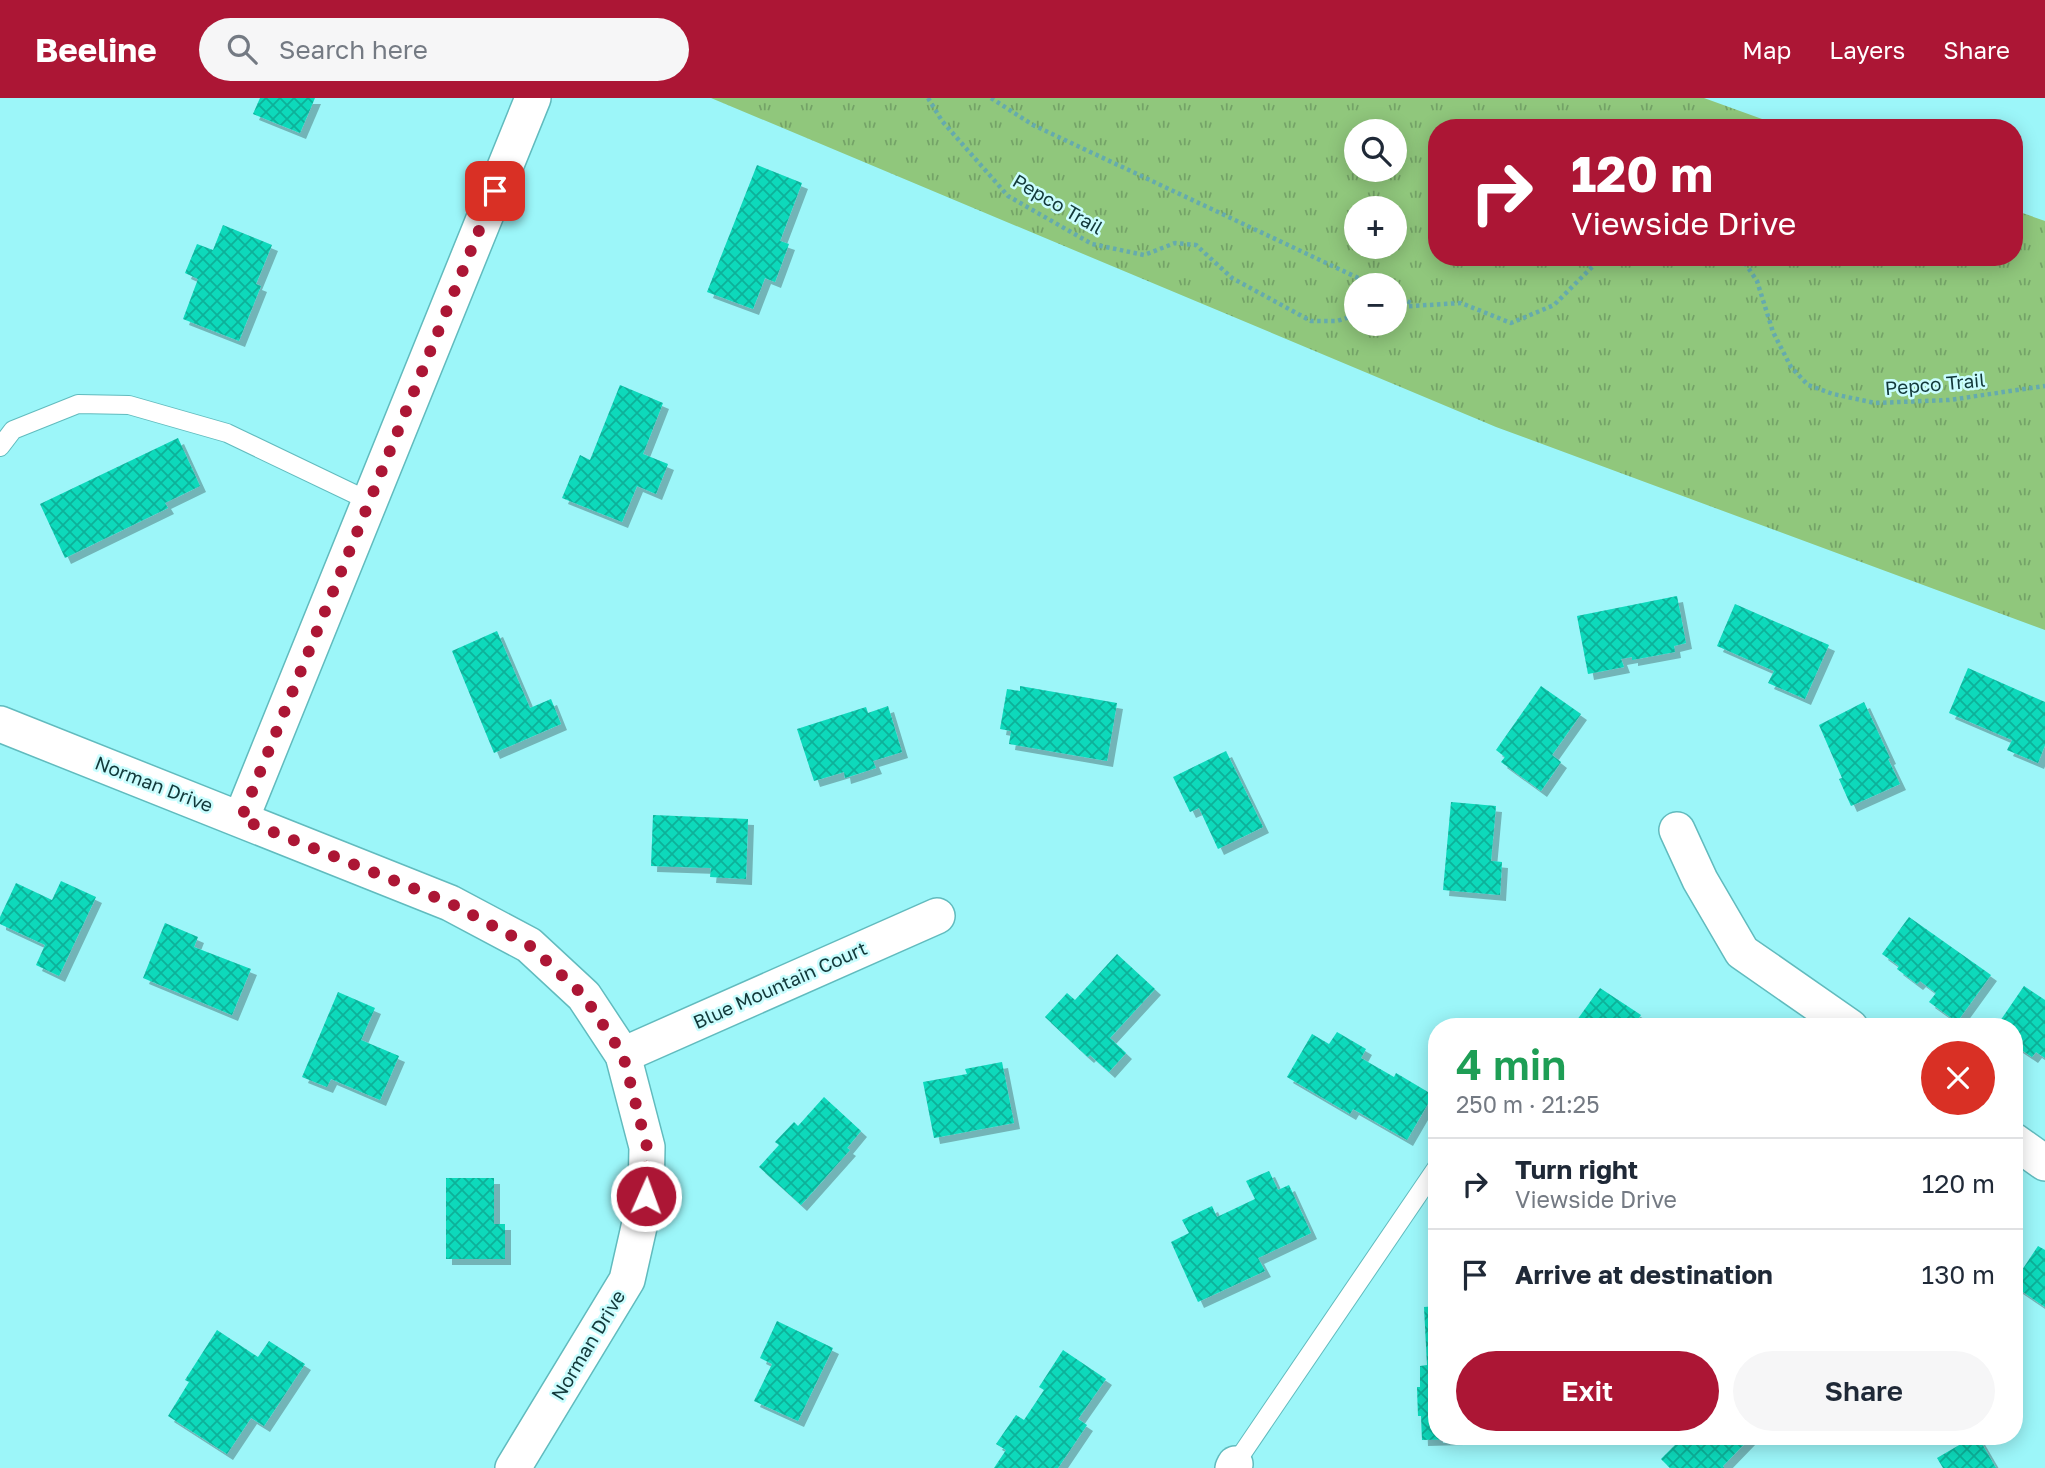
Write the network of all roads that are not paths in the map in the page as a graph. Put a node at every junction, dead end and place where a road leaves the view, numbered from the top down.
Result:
1 (533, 98) edge
2 (0, 447) edge
3 (369, 501) junction
4 (0, 724) edge
5 (241, 819) junction
6 (1677, 830) dead end
7 (937, 915) dead end
8 (1837, 1018) edge
9 (623, 1055) junction
10 (2023, 1147) edge
11 (2045, 1163) edge
12 (1428, 1180) edge
13 (1234, 1466) edge
14 (513, 1468) edge

1 - 3 street
2 - 3 lane
3 - 5 street
4 - 5 street, Norman Drive
5 - 9 street, Norman Drive
6 - 8 street
7 - 9 street, Blue Mountain Court
9 - 14 street, Norman Drive
10 - 11 street
12 - 13 lane

